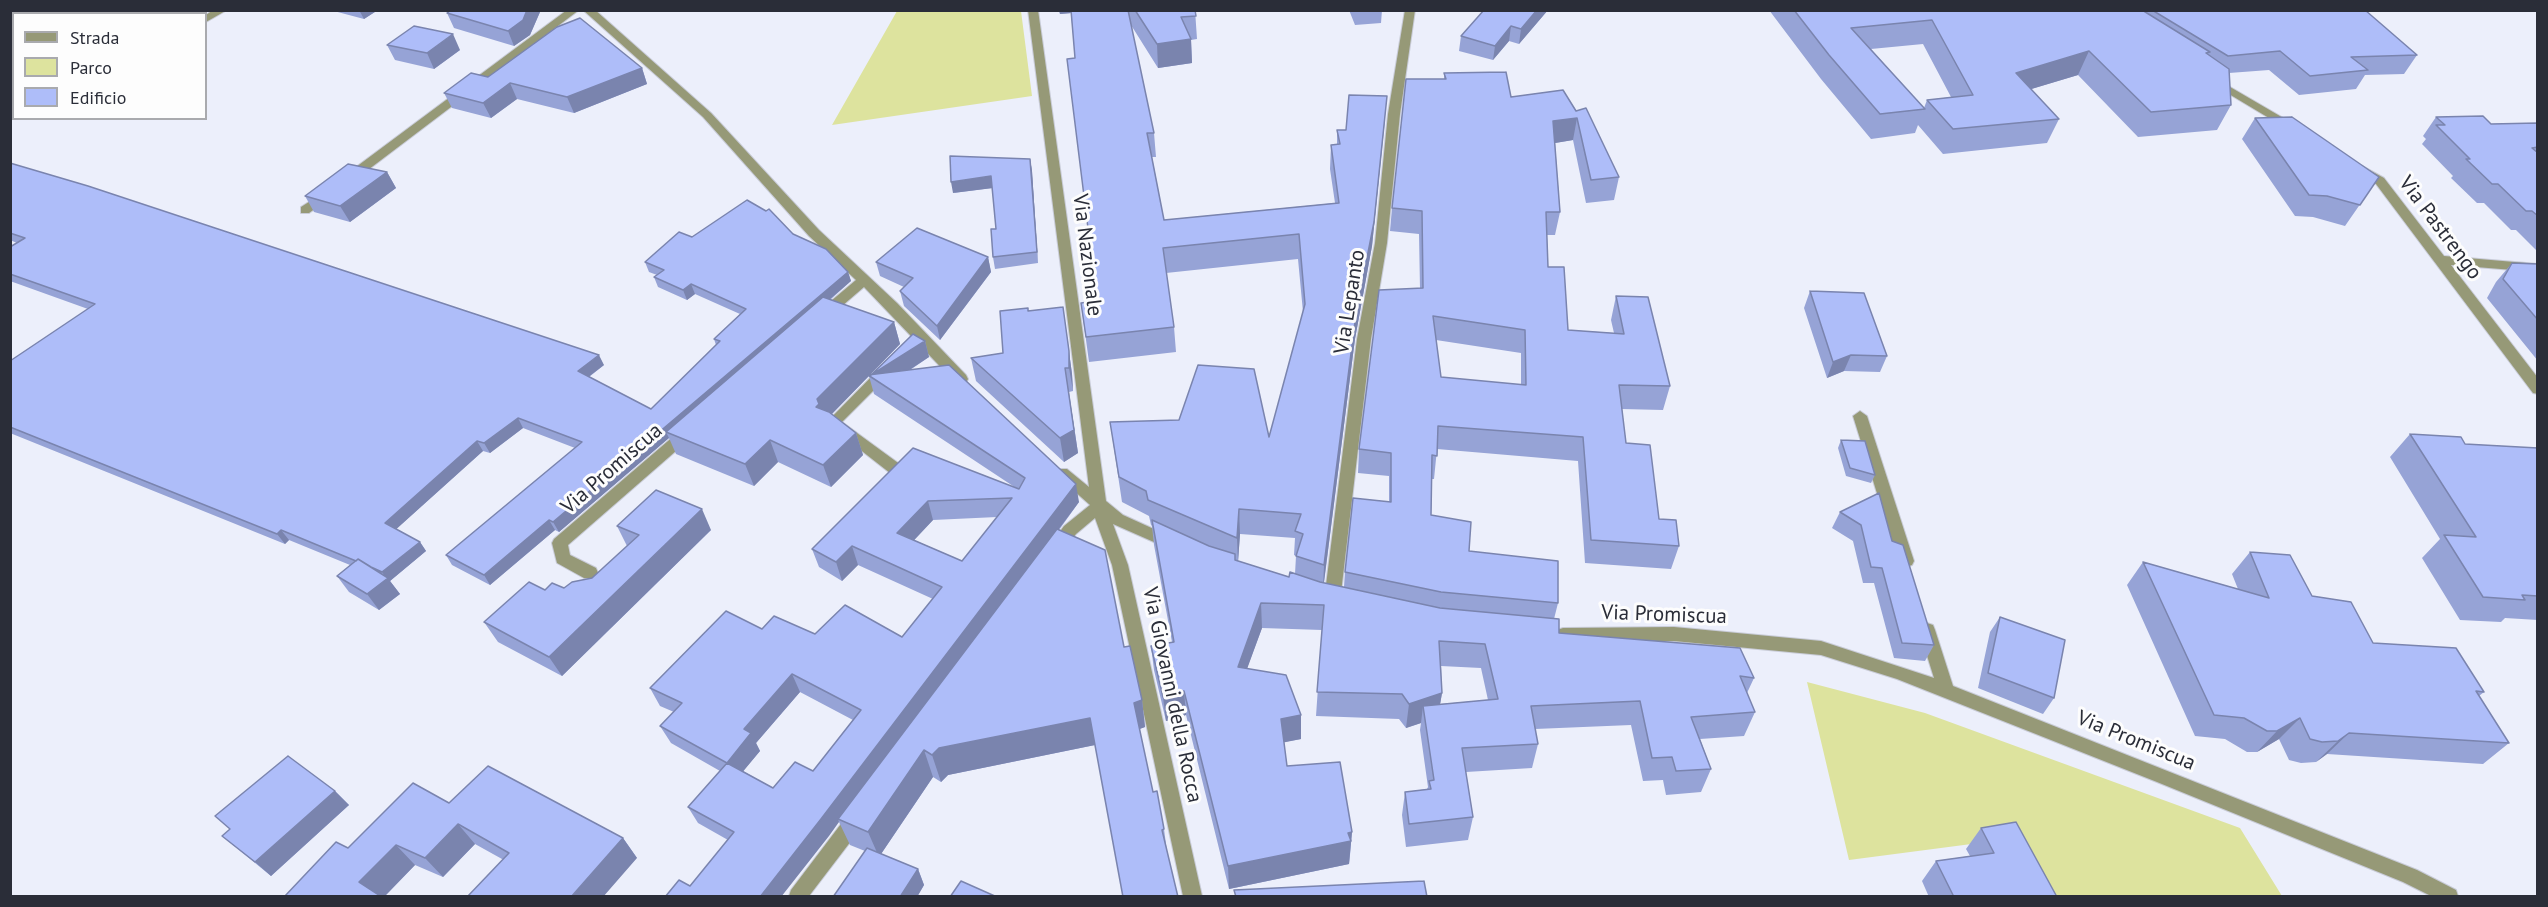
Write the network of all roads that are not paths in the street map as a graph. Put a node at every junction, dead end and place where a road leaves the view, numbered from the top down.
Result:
1 (222, 10) edge
2 (574, 10) edge
3 (588, 10) edge
4 (1033, 10) edge
5 (1410, 10) edge
6 (207, 19) edge
7 (2199, 71) edge
8 (2300, 132) edge
9 (2350, 163) edge
10 (305, 210) edge
11 (2440, 260) junction
12 (2538, 268) edge
13 (864, 280) junction
14 (810, 326) edge
15 (896, 359) edge
16 (971, 388) edge
17 (2538, 389) edge
18 (1860, 416) dead end
19 (703, 419) edge
20 (1048, 460) edge
21 (885, 487) edge
22 (1099, 506) junction
23 (1187, 551) edge
24 (1049, 558) edge
25 (590, 573) dead end
26 (1910, 576) edge
27 (1310, 595) edge
28 (1921, 610) edge
29 (1543, 635) edge
30 (1946, 690) junction
31 (868, 802) edge
32 (798, 897) edge
33 (1193, 897) edge
34 (2449, 897) edge

1 - 6 street
2 - 10 street
3 - 13 street
4 - 22 street, Via Nazionale
5 - 27 street, Via Lepanto
7 - 8 street
9 - 11 street, Via Pastrengo
11 - 12 street
11 - 17 street, Via Pastrengo
13 - 14 street
13 - 16 street
15 - 21 street
18 - 26 street
19 - 25 street, Via Promiscua
20 - 22 street
22 - 23 street
22 - 24 street
22 - 33 street, Via Giovanni della Rocca
28 - 30 street
29 - 30 street, Via Promiscua
30 - 34 street, Via Promiscua
31 - 32 street

